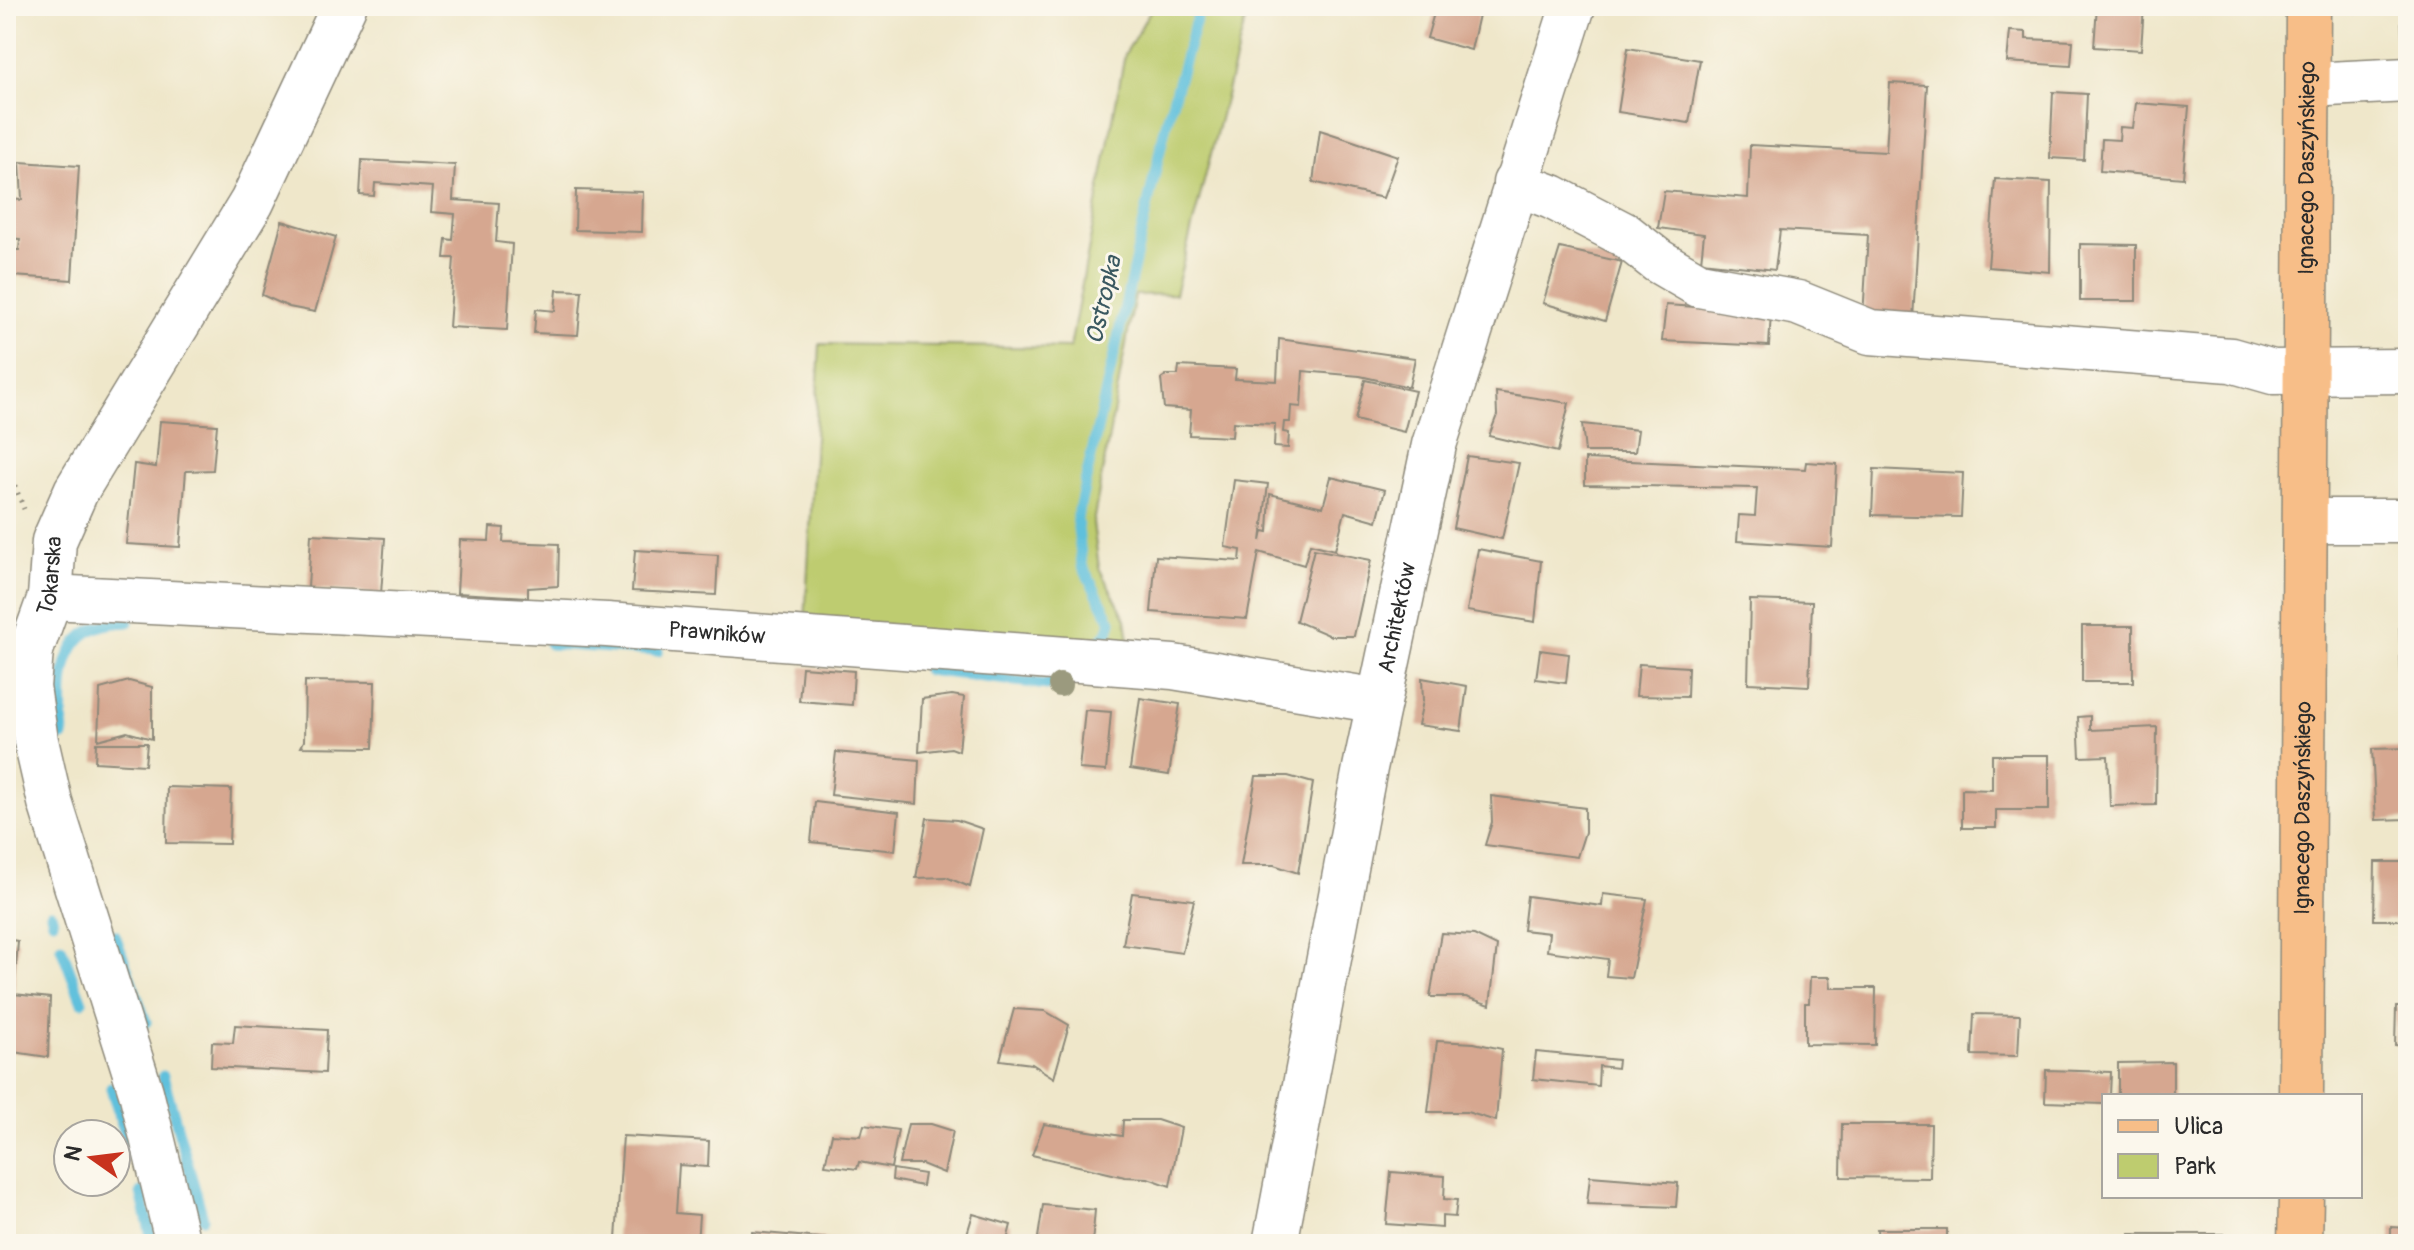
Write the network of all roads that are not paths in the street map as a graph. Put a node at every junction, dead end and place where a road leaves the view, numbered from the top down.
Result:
1 (344, 6) edge
2 (1573, 6) edge
3 (2308, 6) edge
4 (2408, 80) edge
5 (2308, 85) junction
6 (1515, 183) junction
7 (2408, 371) edge
8 (2307, 374) junction
9 (2306, 521) junction
10 (2408, 521) edge
11 (50, 597) junction
12 (18, 669) edge
13 (1379, 701) junction
14 (2301, 1094) edge
15 (2301, 1198) edge
16 (178, 1244) edge
17 (1275, 1244) edge
18 (2300, 1244) edge

1 - 11 street, Tokarska
2 - 6 street, Architektów
3 - 5 main road, Ignacego Daszyńskiego
4 - 5 street
5 - 8 main road, Ignacego Daszyńskiego
6 - 8 street
6 - 13 street, Architektów
7 - 8 street
8 - 9 main road, Ignacego Daszyńskiego
9 - 10 street
9 - 14 main road, Ignacego Daszyńskiego
11 - 12 street, Tokarska
11 - 13 street, Prawników
12 - 16 street, Tokarska
13 - 17 street, Architektów
15 - 18 main road

